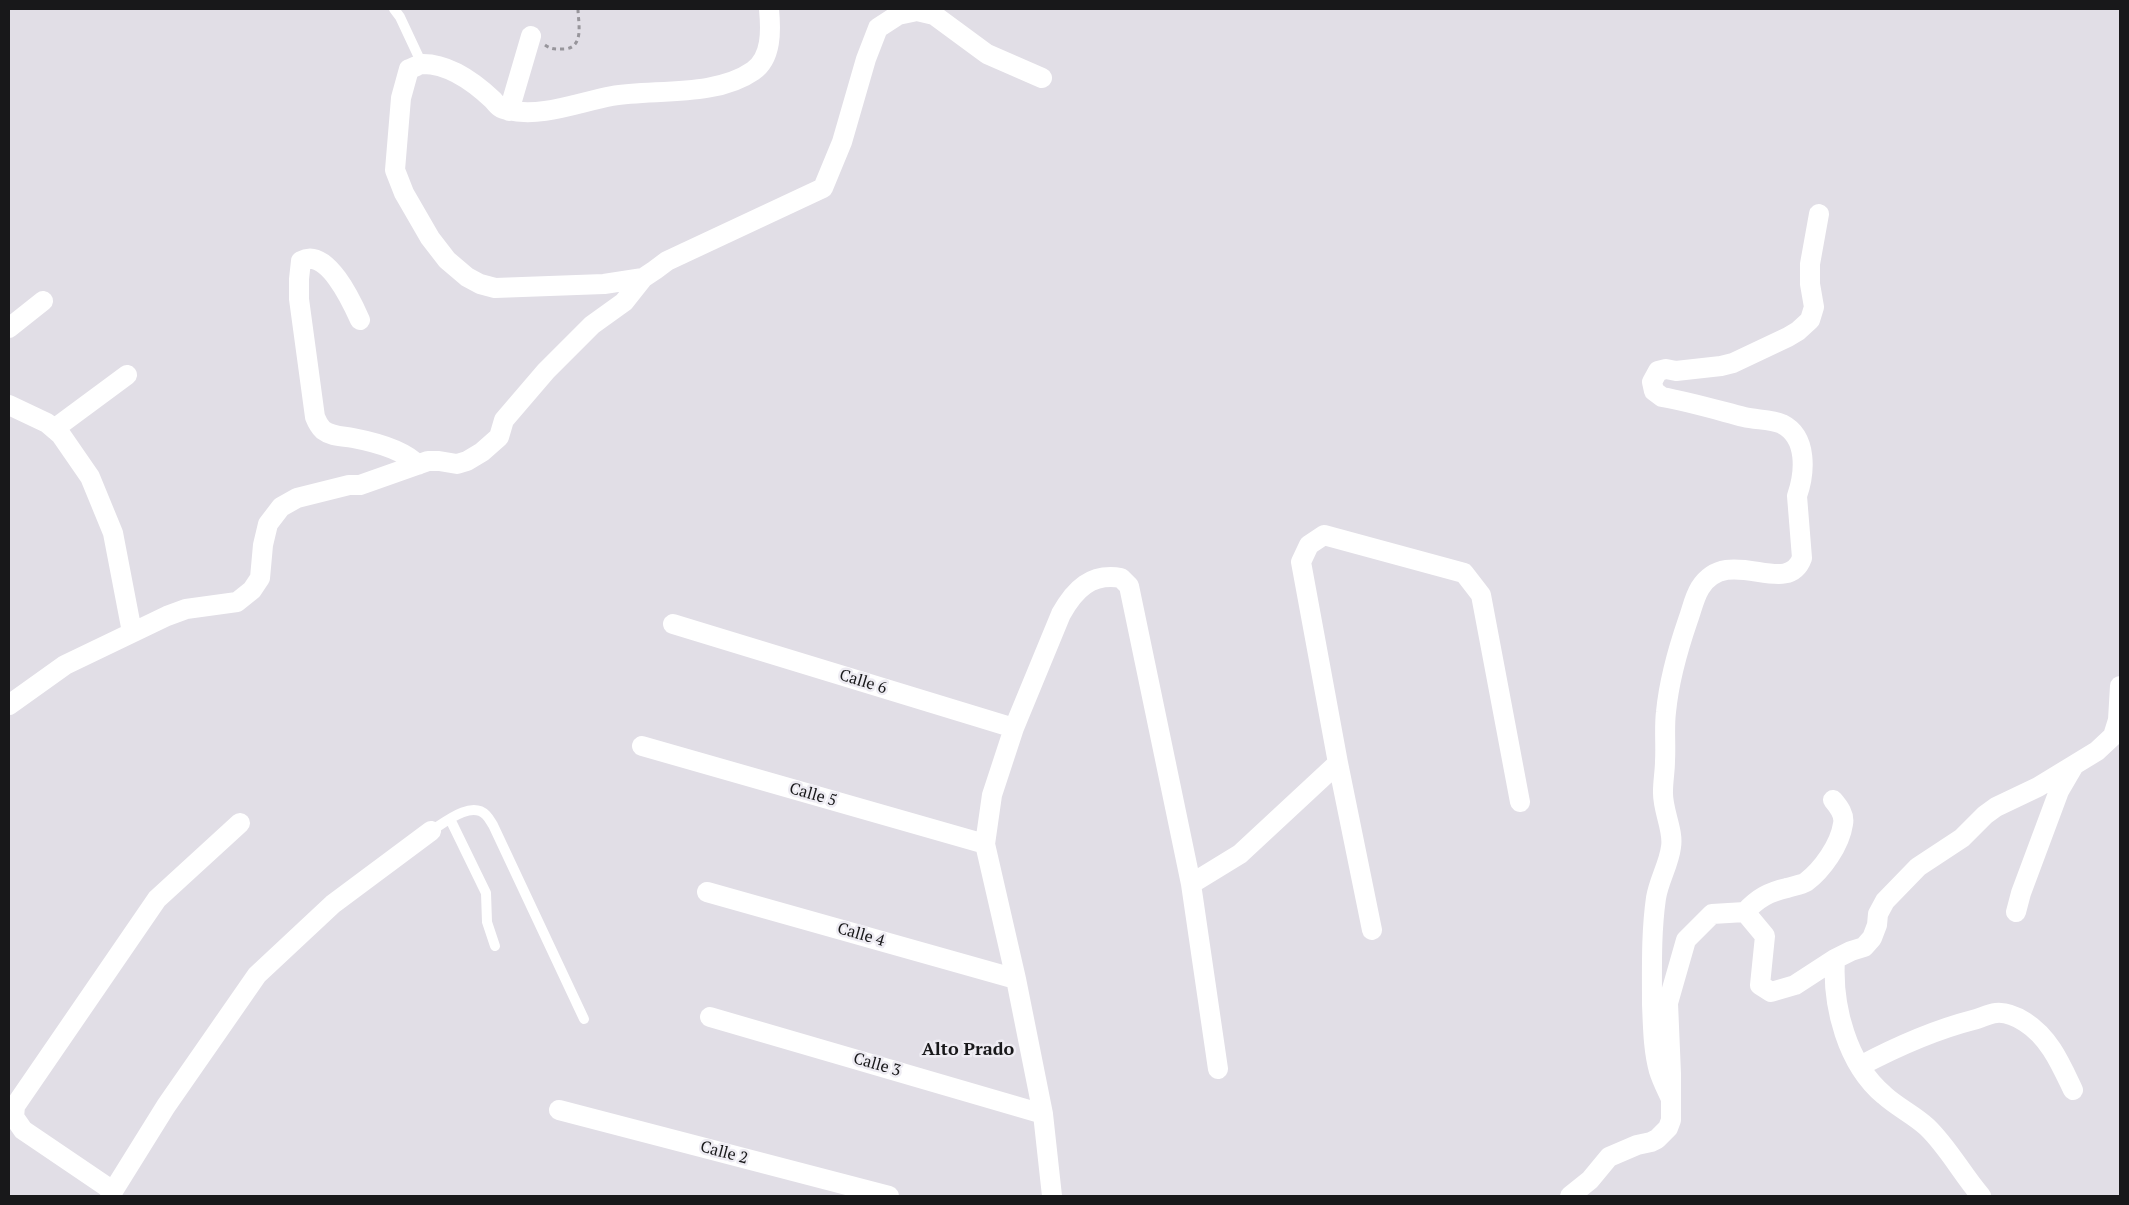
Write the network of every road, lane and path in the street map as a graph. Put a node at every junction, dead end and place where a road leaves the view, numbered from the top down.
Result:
1 (394, 9) edge
2 (578, 9) edge
3 (768, 9) edge
4 (529, 42) joint
5 (422, 64) junction
6 (1042, 78) dead end
7 (509, 111) junction
8 (1819, 214) dead end
9 (643, 278) junction
10 (43, 301) dead end
11 (360, 320) dead end
12 (9, 328) edge
13 (127, 376) dead end
14 (9, 405) edge
15 (54, 429) junction
16 (418, 465) junction
17 (673, 624) dead end
18 (132, 632) junction
19 (2120, 686) edge
20 (9, 705) edge
21 (1014, 728) junction
22 (642, 746) dead end
23 (1338, 764) junction
24 (2074, 766) junction
25 (1833, 800) dead end
26 (1520, 802) dead end
27 (450, 820) junction
28 (240, 823) dead end
29 (431, 831) joint
30 (985, 844) junction
31 (1191, 884) junction
32 (707, 892) dead end
33 (1745, 912) junction
34 (2016, 912) dead end
35 (1372, 930) dead end
36 (494, 946) dead end
37 (1835, 959) junction
38 (1016, 978) junction
39 (710, 1016) dead end
40 (584, 1019) dead end
41 (1860, 1066) junction
42 (1218, 1069) dead end
43 (2073, 1090) dead end
44 (1671, 1099) junction
45 (559, 1110) dead end
46 (1043, 1114) junction
47 (112, 1194) edge
48 (889, 1196) edge
49 (1052, 1196) edge
50 (1570, 1196) edge
51 (1981, 1196) edge

1 - 5 lane
2 - 4 path
3 - 7 street
4 - 7 street
5 - 7 street
5 - 9 street
6 - 9 street
8 - 44 street
9 - 16 street
10 - 12 street
11 - 16 street
13 - 15 street
14 - 15 street
15 - 18 street
16 - 18 street
17 - 21 street, Calle 6
18 - 20 street
19 - 24 street
21 - 30 street
21 - 31 street
22 - 30 street, Calle 5
23 - 26 street
23 - 31 street
23 - 35 street
24 - 34 street
24 - 37 street
25 - 33 street
27 - 29 lane
27 - 36 lane
27 - 40 lane
28 - 47 street
29 - 47 street
30 - 38 street
31 - 42 street
32 - 38 street, Calle 4
33 - 37 street
33 - 44 street
37 - 41 street
38 - 46 street
39 - 46 street, Calle 3
41 - 43 street
41 - 51 street
44 - 50 street
45 - 48 street, Calle 2
46 - 49 street

